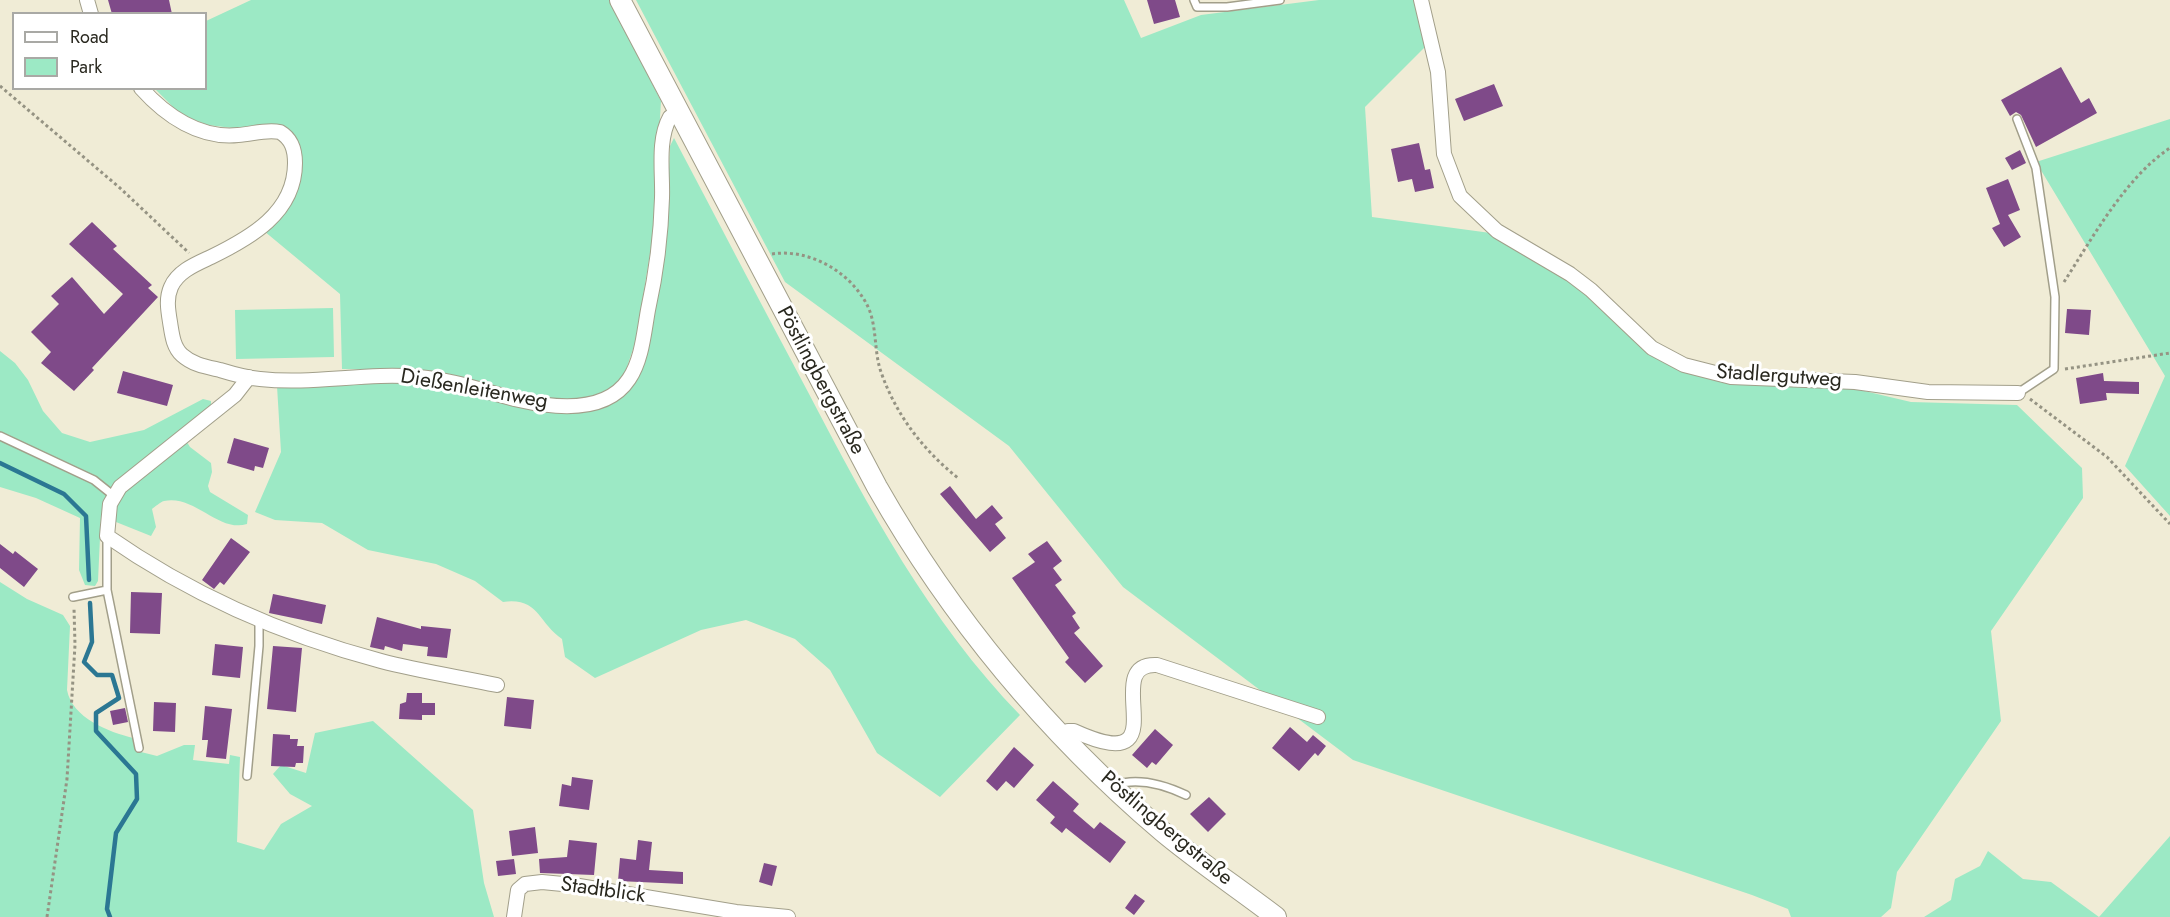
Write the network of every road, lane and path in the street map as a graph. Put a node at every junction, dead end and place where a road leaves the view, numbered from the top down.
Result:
1 (620, 0) edge
2 (1194, 0) edge
3 (1280, 0) edge
4 (1421, 0) edge
5 (0, 86) edge
6 (143, 90) edge
7 (679, 112) junction
8 (2017, 119) dead end
9 (2170, 148) edge
10 (756, 260) junction
11 (198, 263) junction
12 (2055, 297) junction
13 (2170, 353) edge
14 (2054, 369) junction
15 (249, 377) junction
16 (2018, 393) junction
17 (0, 436) edge
18 (958, 478) dead end
19 (114, 496) junction
20 (2170, 524) edge
21 (107, 536) junction
22 (107, 590) junction
23 (74, 597) joint
24 (258, 619) junction
25 (497, 685) dead end
26 (1318, 717) dead end
27 (1060, 736) junction
28 (139, 748) dead end
29 (248, 776) dead end
30 (1111, 786) junction
31 (1186, 795) dead end
32 (47, 917) edge
33 (514, 917) edge
34 (788, 917) edge
35 (1276, 917) edge

1 - 7 main road, Pöstlingbergstraße
2 - 3 lane
4 - 16 street, Stadlergutweg
5 - 11 path
6 - 11 street, Dießenleitenweg
7 - 10 main road, Pöstlingbergstraße
7 - 15 street, Dießenleitenweg
8 - 12 lane
9 - 12 path
10 - 18 path
10 - 27 main road, Pöstlingbergstraße
11 - 15 street, Dießenleitenweg
12 - 14 lane
13 - 14 path
14 - 16 lane
15 - 19 street
16 - 20 path
17 - 19 lane
19 - 21 street
21 - 22 lane
21 - 24 street
22 - 23 lane
22 - 28 lane
23 - 32 path
24 - 25 street
24 - 29 lane
26 - 27 street, Pöstlingbergstraße
27 - 30 main road, Pöstlingbergstraße
30 - 31 lane
30 - 35 main road, Pöstlingbergstraße
33 - 34 street, Stadtblick

